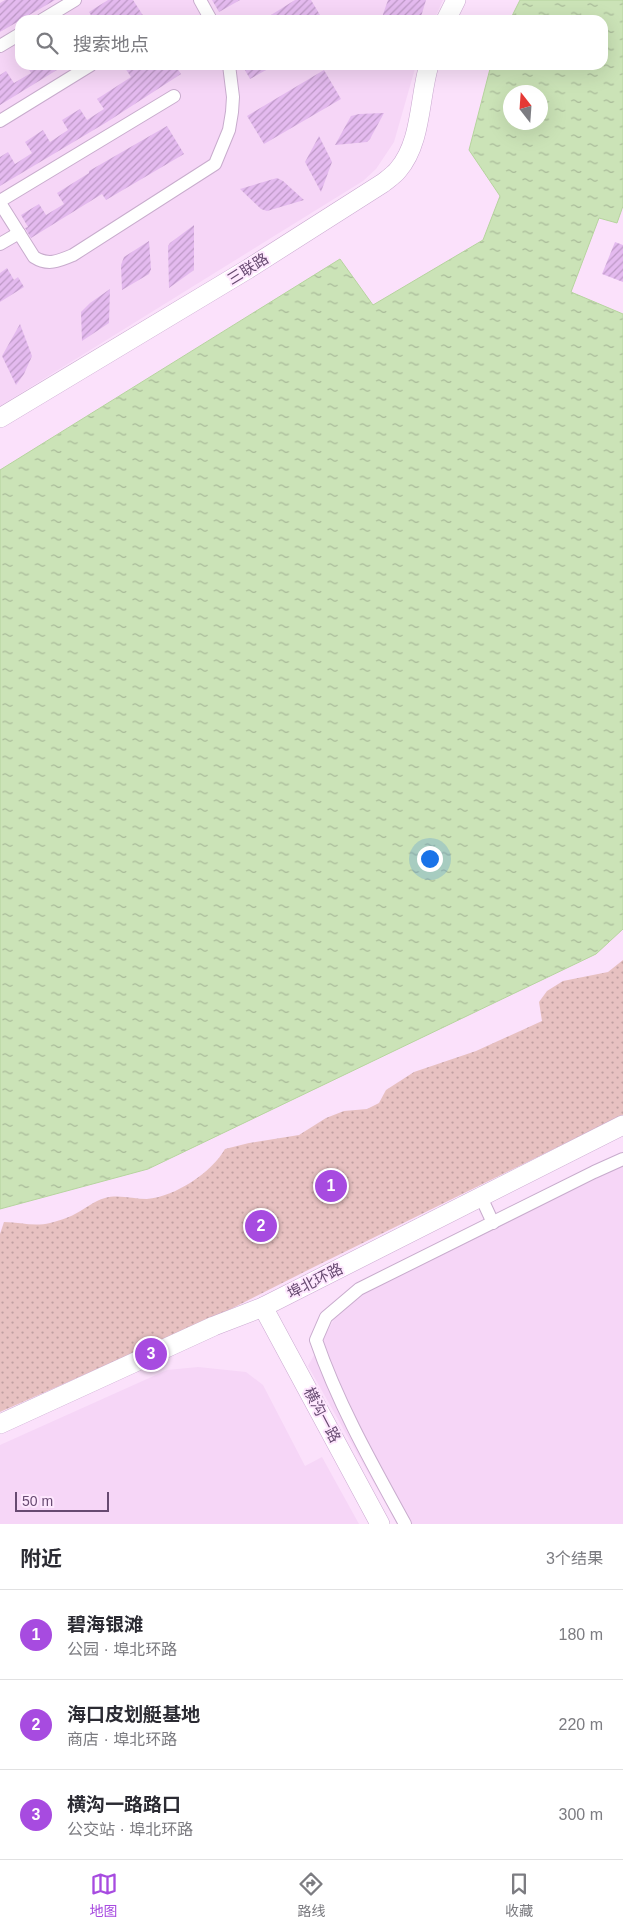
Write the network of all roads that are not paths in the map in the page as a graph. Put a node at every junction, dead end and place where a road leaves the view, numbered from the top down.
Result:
1 (76, 0) edge
2 (200, 0) edge
3 (456, 0) edge
4 (50, 15) edge
5 (209, 15) edge
6 (448, 15) edge
7 (15, 37) edge
8 (0, 46) edge
9 (83, 70) edge
10 (230, 70) edge
11 (428, 70) edge
12 (174, 96) dead end
13 (0, 121) edge
14 (0, 202) edge
15 (19, 233) junction
16 (0, 244) edge
17 (0, 418) edge
18 (623, 1125) edge
19 (623, 1159) edge
20 (481, 1197) junction
21 (493, 1223) junction
22 (264, 1306) junction
23 (0, 1424) edge
24 (380, 1524) edge
25 (405, 1524) edge

1 - 4 street
2 - 5 street
3 - 6 main road
7 - 8 street
9 - 13 street
10 - 15 street
11 - 17 main road, 三联路
12 - 14 street
14 - 15 street
15 - 16 street
18 - 20 main road, 埠北环路
19 - 21 street
20 - 21 street
20 - 22 main road, 埠北环路
21 - 25 street
22 - 23 main road, 埠北环路
22 - 24 main road, 横沟一路

